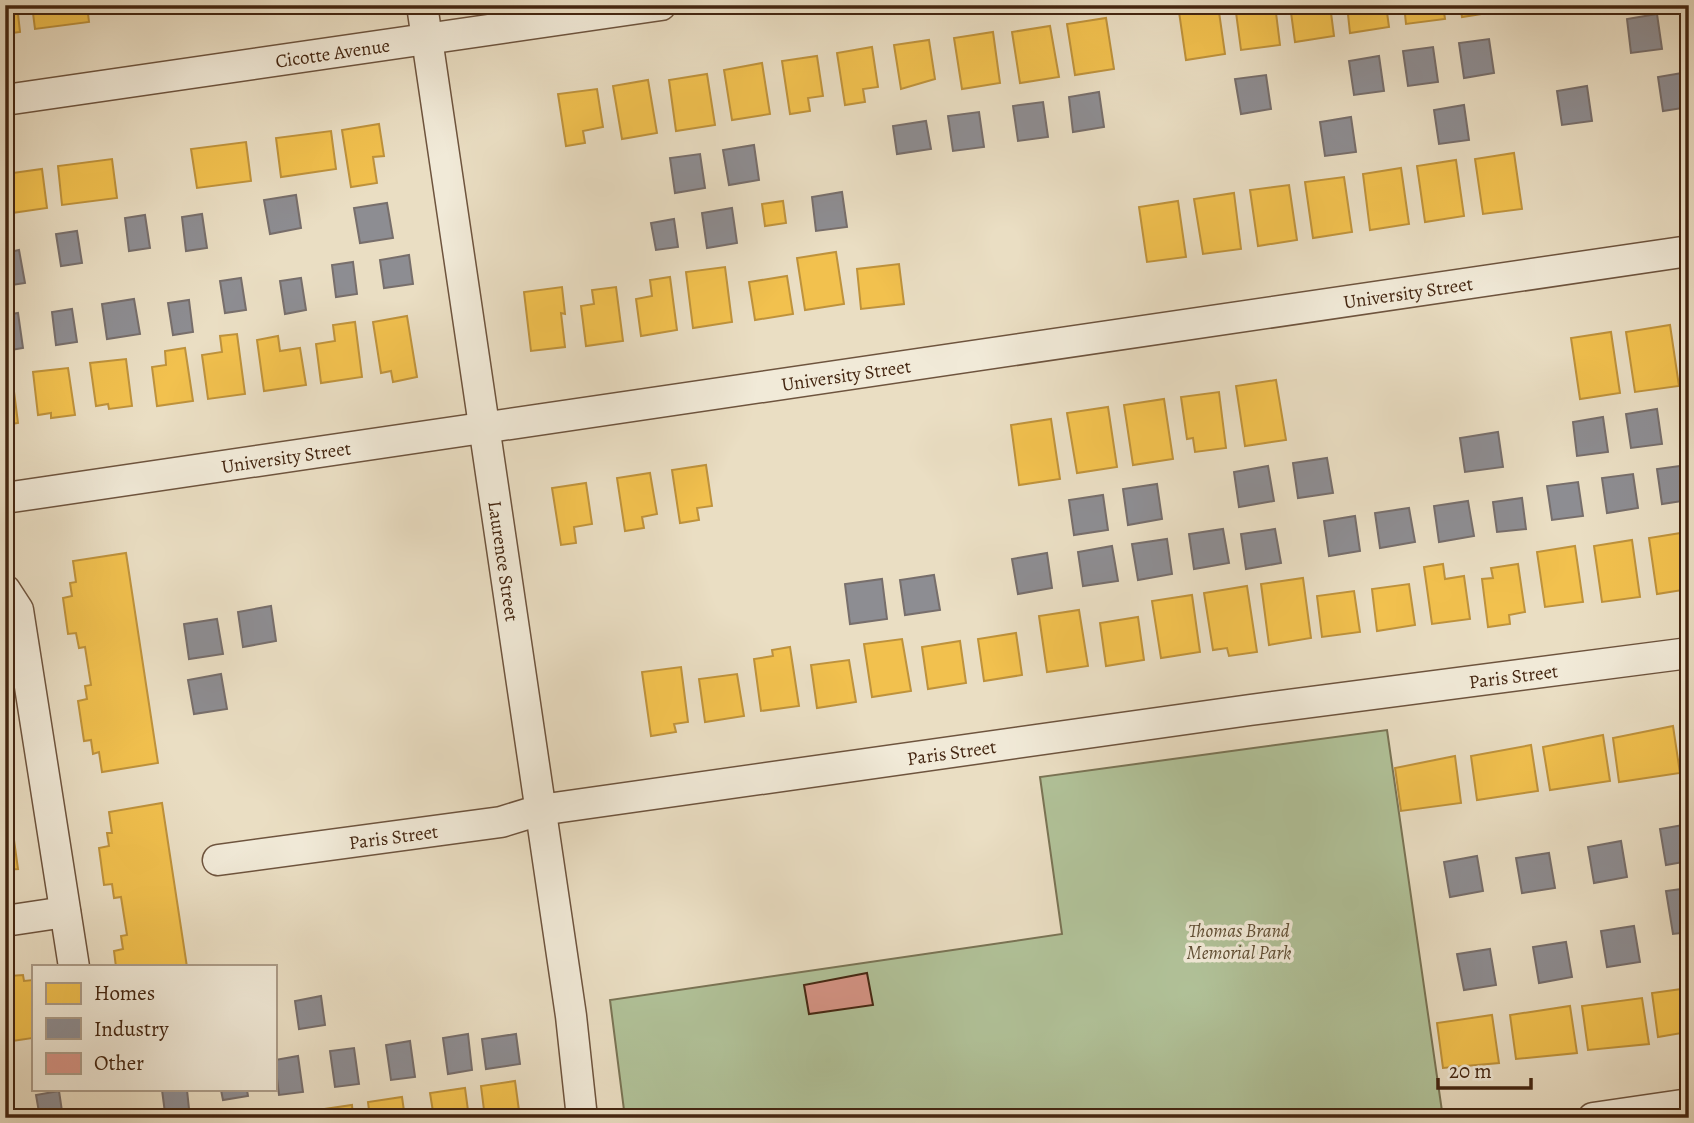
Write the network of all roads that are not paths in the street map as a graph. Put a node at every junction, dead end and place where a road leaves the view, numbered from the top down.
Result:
1 (422, 5) edge
2 (661, 5) edge
3 (427, 38) junction
4 (5, 100) edge
5 (1689, 251) edge
6 (483, 430) junction
7 (5, 498) edge
8 (5, 590) edge
9 (1689, 653) edge
10 (540, 810) junction
11 (218, 860) dead end
12 (65, 912) junction
13 (5, 921) edge
14 (74, 965) edge
15 (1689, 1104) edge
16 (582, 1118) edge
17 (1593, 1118) edge

1 - 3 street, Laurence Street
2 - 3 street, Cicotte Avenue
3 - 4 street, Cicotte Avenue
3 - 6 street, Laurence Street
5 - 6 street, University Street
6 - 7 street, University Street
6 - 10 street, Laurence Street
8 - 12 street
9 - 10 street, Paris Street
10 - 11 street, Paris Street
10 - 16 street, Laurence Street
12 - 13 street
12 - 14 street
15 - 17 street

